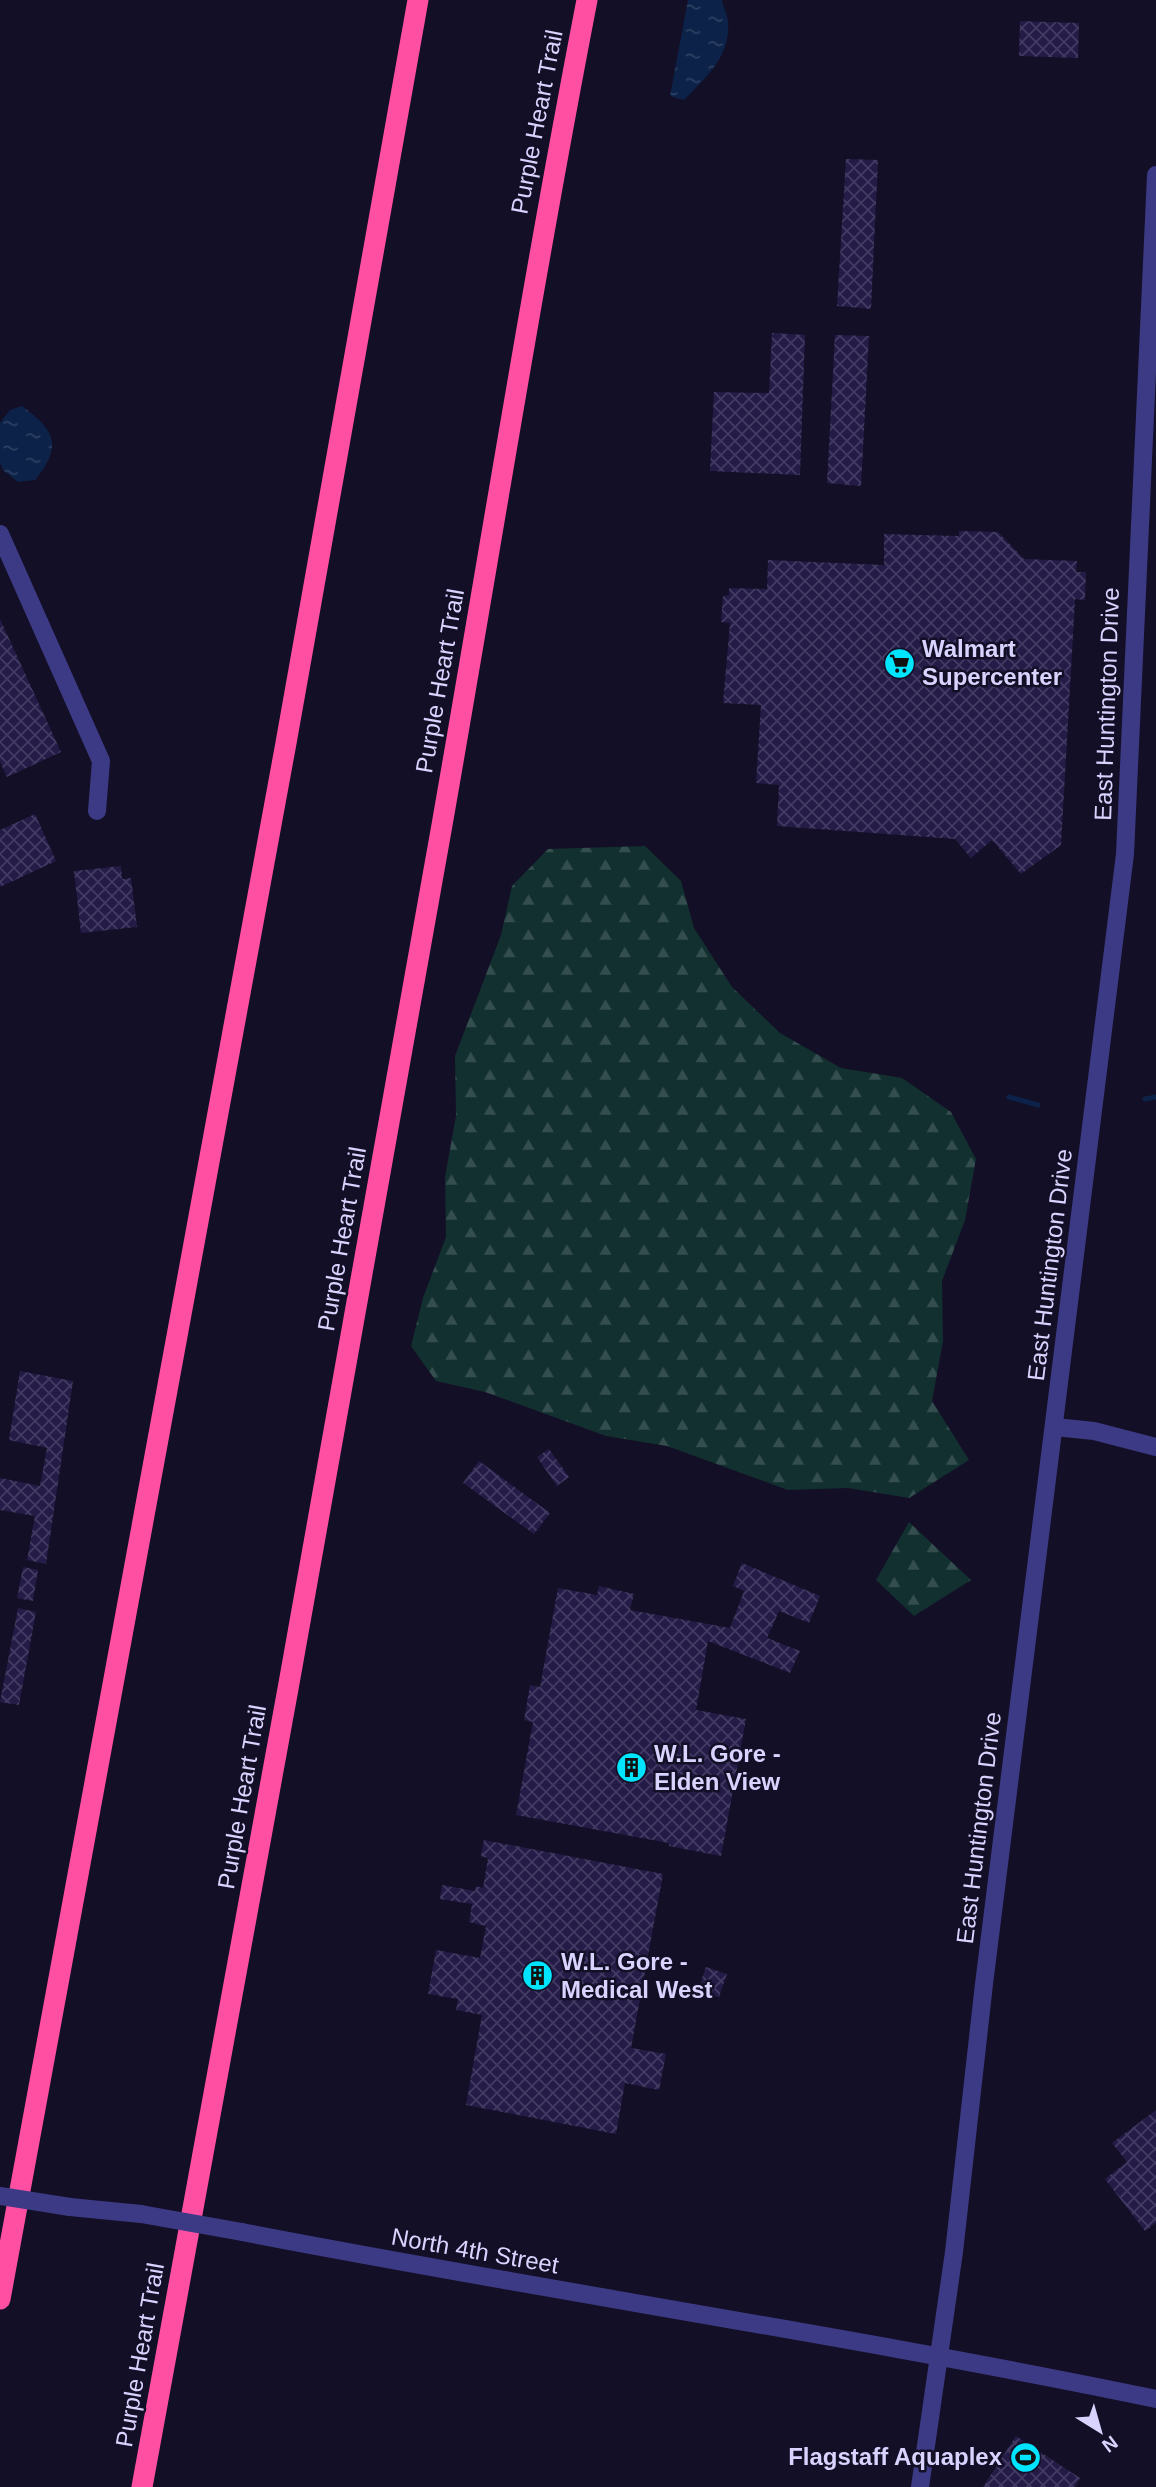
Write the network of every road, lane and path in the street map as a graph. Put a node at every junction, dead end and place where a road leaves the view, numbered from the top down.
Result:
1 (418, 0) edge
2 (587, 0) edge
3 (1156, 175) edge
4 (0, 534) edge
5 (97, 811) dead end
6 (1055, 1427) junction
7 (1156, 1447) edge
8 (0, 2196) edge
9 (0, 2299) edge
10 (940, 2357) junction
11 (1156, 2399) edge
12 (142, 2487) edge
13 (920, 2487) edge

1 - 9 highway
2 - 12 highway, Purple Heart Trail
3 - 6 street, East Huntington Drive
4 - 5 street
6 - 7 street
6 - 10 street, East Huntington Drive
8 - 10 street, North 4th Street, bridge
10 - 11 street, North 4th Street
10 - 13 street, East Huntington Drive

